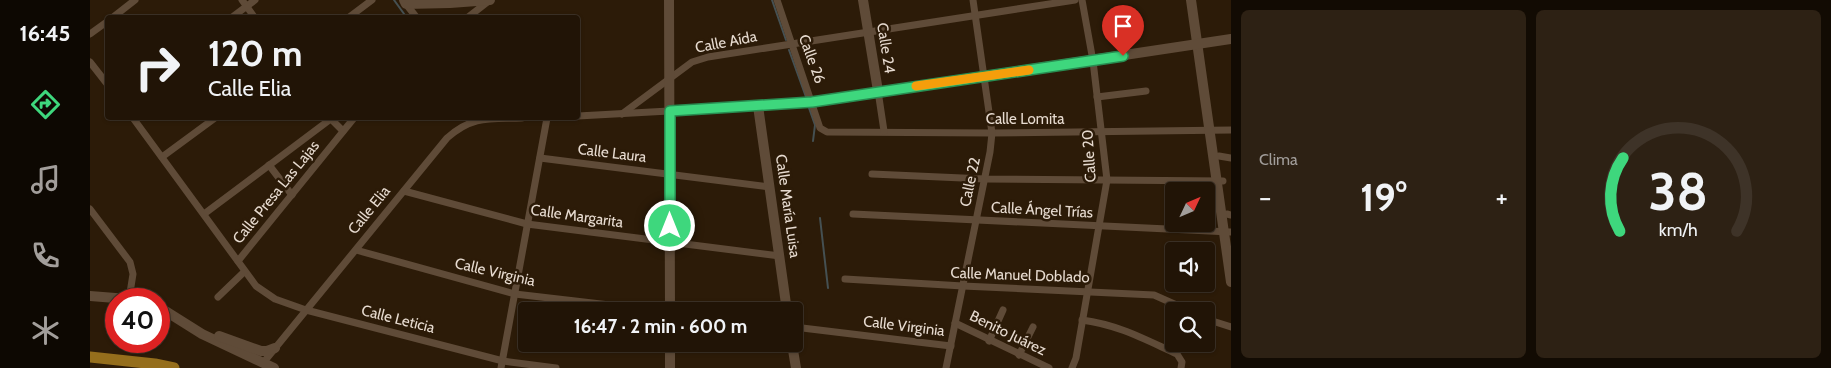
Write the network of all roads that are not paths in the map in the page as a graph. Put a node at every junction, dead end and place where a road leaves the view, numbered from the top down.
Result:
1 (135, 0) edge
2 (255, 0) edge
3 (372, 0) edge
4 (490, 0) edge
5 (670, 0) edge
6 (776, 0) edge
7 (863, 0) edge
8 (973, 0) edge
9 (1075, 0) edge
10 (1082, 0) edge
11 (1191, 0) edge
12 (1195, 0) edge
13 (405, 2) edge
14 (244, 3) edge
15 (116, 15) edge
16 (234, 15) edge
17 (253, 15) edge
18 (352, 15) edge
19 (415, 15) edge
20 (471, 15) edge
21 (975, 15) junction
22 (105, 22) edge
23 (868, 32) junction
24 (90, 34) edge
25 (1231, 39) edge
26 (1200, 43) junction
27 (792, 45) junction
28 (1093, 61) junction
29 (90, 62) edge
30 (984, 76) junction
31 (669, 79) junction
32 (105, 80) edge
33 (878, 91) junction
34 (1146, 91) dead end
35 (1097, 97) junction
36 (812, 102) junction
37 (758, 106) junction
38 (670, 111) junction
39 (622, 114) junction
40 (580, 116) edge
41 (134, 120) edge
42 (212, 120) edge
43 (328, 120) edge
44 (333, 120) edge
45 (352, 120) edge
46 (481, 120) edge
47 (547, 120) edge
48 (820, 128) joint
49 (1212, 130) junction
50 (1231, 130) edge
51 (884, 131) junction
52 (343, 132) junction
53 (992, 133) junction
54 (1102, 133) junction
55 (1219, 156) junction
56 (162, 157) junction
57 (540, 158) junction
58 (1231, 158) edge
59 (269, 165) junction
60 (669, 174) junction
61 (872, 174) dead end
62 (985, 179) junction
63 (1107, 180) junction
64 (1220, 181) junction
65 (770, 187) junction
66 (404, 191) junction
67 (292, 195) junction
68 (90, 209) edge
69 (204, 214) junction
70 (853, 214) dead end
71 (1229, 215) edge
72 (976, 220) junction
73 (527, 224) junction
74 (1098, 227) junction
75 (1228, 234) edge
76 (670, 243) junction
77 (356, 250) junction
78 (780, 256) junction
79 (238, 261) junction
80 (244, 272) junction
81 (844, 279) dead end
82 (1231, 282) edge
83 (962, 286) junction
84 (131, 288) edge
85 (1087, 291) junction
86 (515, 294) junction
87 (90, 296) edge
88 (105, 297) edge
89 (218, 297) dead end
90 (584, 302) edge
91 (670, 302) edge
92 (786, 302) edge
93 (1171, 302) edge
94 (306, 310) junction
95 (1003, 310) dead end
96 (170, 315) edge
97 (1082, 320) junction
98 (1215, 322) edge
99 (955, 323) junction
100 (188, 326) junction
101 (1231, 326) edge
102 (1033, 327) dead end
103 (803, 328) edge
104 (989, 341) junction
105 (951, 346) junction
106 (275, 348) junction
107 (670, 352) edge
108 (793, 352) edge
109 (1019, 355) junction
110 (90, 357) edge
111 (263, 363) junction
112 (502, 364) edge
113 (174, 368) edge
114 (274, 368) edge
115 (556, 368) edge
116 (670, 368) edge
117 (796, 368) edge
118 (946, 368) edge
119 (1049, 368) edge
120 (1072, 368) edge
121 (1181, 368) edge

1 - 15 street
2 - 14 street
3 - 18 street
4 - 13 street
4 - 20 street
5 - 31 street
6 - 27 street, Calle 26
7 - 23 street, Calle 24
8 - 21 street, Calle 22
9 - 21 street, Calle Aída
10 - 28 street, Calle 20
11 - 26 street
12 - 26 street
13 - 19 street
14 - 16 street
14 - 17 street
21 - 23 street, Calle Aída
21 - 30 street, Calle 22
22 - 24 street
23 - 27 street, Calle Aída
23 - 33 street, Calle 24
25 - 26 street
26 - 28 street
26 - 49 street
27 - 31 street, Calle Aída
27 - 36 street, Calle 26
28 - 30 street
28 - 35 street, Calle 20
29 - 32 street
30 - 33 street
30 - 53 street, Calle 22
31 - 38 street
31 - 39 street, Calle Aída
33 - 36 street
33 - 51 street, Calle 24
34 - 35 street
35 - 54 street, Calle 20
36 - 37 street
36 - 48 street, Calle 26
37 - 38 street
37 - 65 street, Calle María Luisa
38 - 39 street
38 - 60 street
39 - 40 street
41 - 56 street, Calle Leticia
42 - 56 street
43 - 59 street
44 - 52 street
45 - 52 street, Calle Presa Las Lajas
46 - 66 street, Calle Elia
47 - 57 street
48 - 51 street, Calle Lomita
49 - 50 street, Calle Lomita
49 - 54 street, Calle Lomita
49 - 55 street
49 - 64 street
51 - 53 street, Calle Lomita
52 - 67 street, Calle Presa Las Lajas
53 - 54 street, Calle Lomita
53 - 62 street, Calle 22
54 - 63 street, Calle 20
55 - 58 street
55 - 64 street
56 - 69 street, Calle Leticia
57 - 60 street, Calle Laura
57 - 73 street
59 - 67 street
59 - 69 street
60 - 65 street, Calle Laura
60 - 76 street
61 - 62 street
62 - 63 street
62 - 72 street, Calle 22
63 - 64 street
63 - 74 street, Calle 20
64 - 71 street
64 - 75 street
65 - 78 street, Calle María Luisa
66 - 73 street, Calle Margarita
66 - 77 street, Calle Elia
67 - 79 street, Calle Presa Las Lajas
68 - 84 street
69 - 79 street, Calle Leticia
70 - 72 street, Calle Ángel Trías
71 - 75 street
72 - 74 street, Calle Ángel Trías
72 - 83 street, Calle 22
73 - 76 street, Calle Margarita
73 - 86 street
74 - 75 street, Calle Ángel Trías
74 - 85 street, Calle 20
75 - 82 street
76 - 78 street, Calle Margarita
76 - 91 street
77 - 86 street, Calle Virginia
77 - 94 street, Calle Elia
78 - 92 street, Calle María Luisa
79 - 80 street, Calle Leticia
80 - 89 street
80 - 94 street, Calle Leticia
81 - 83 street, Calle Manuel Doblado
83 - 85 street, Calle Manuel Doblado
83 - 99 street, Calle 22
85 - 93 street, Calle Manuel Doblado
85 - 97 street, Calle 20
86 - 90 street, Calle Virginia
86 - 112 street
87 - 88 street
94 - 106 street, Calle Elia
94 - 112 street, Calle Leticia
95 - 104 street
96 - 100 street
97 - 120 street, Calle 20
97 - 121 street
98 - 101 street
99 - 104 street, Benito Juárez
99 - 105 street, Calle 22
100 - 106 street
100 - 111 street
102 - 109 street
103 - 105 street, Calle Virginia
104 - 109 street, Benito Juárez
105 - 118 street, Calle 22
106 - 111 street, Calle Elia
107 - 116 street
108 - 117 street
109 - 119 street, Benito Juárez
110 - 113 main road
111 - 114 street
112 - 115 street, Calle Leticia

